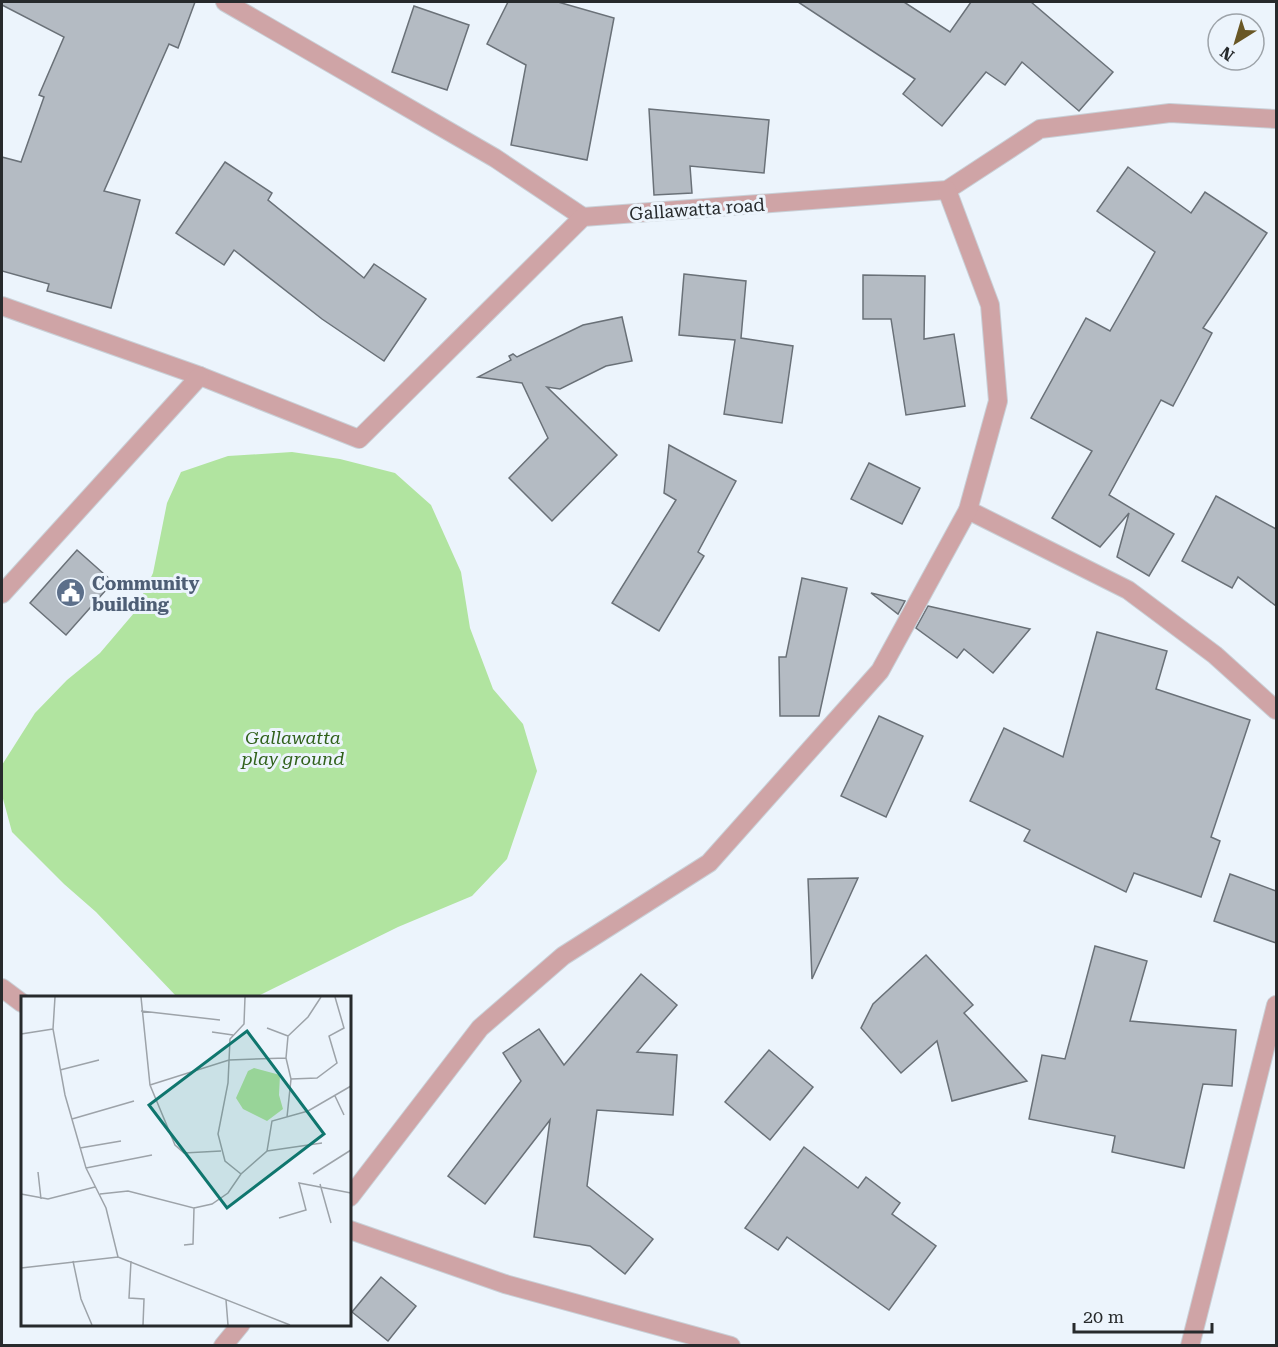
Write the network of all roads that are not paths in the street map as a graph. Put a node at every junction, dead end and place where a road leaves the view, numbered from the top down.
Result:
1 (225, 2) edge
2 (1276, 119) edge
3 (947, 190) junction
4 (583, 217) junction
5 (2, 306) edge
6 (200, 376) junction
7 (968, 510) junction
8 (2, 594) edge
9 (1276, 710) edge
10 (2, 988) edge
11 (21, 1002) edge
12 (1276, 1005) edge
13 (351, 1196) edge
14 (351, 1230) edge
15 (239, 1326) edge
16 (223, 1346) edge
17 (731, 1346) edge
18 (1190, 1346) edge

1 - 4 street
2 - 3 street, Gallawatta road
3 - 4 street, Gallawatta road
3 - 7 street
4 - 6 street
5 - 6 street
6 - 8 street
7 - 9 street
7 - 13 street
10 - 11 street
12 - 18 street
14 - 17 street
15 - 16 street

